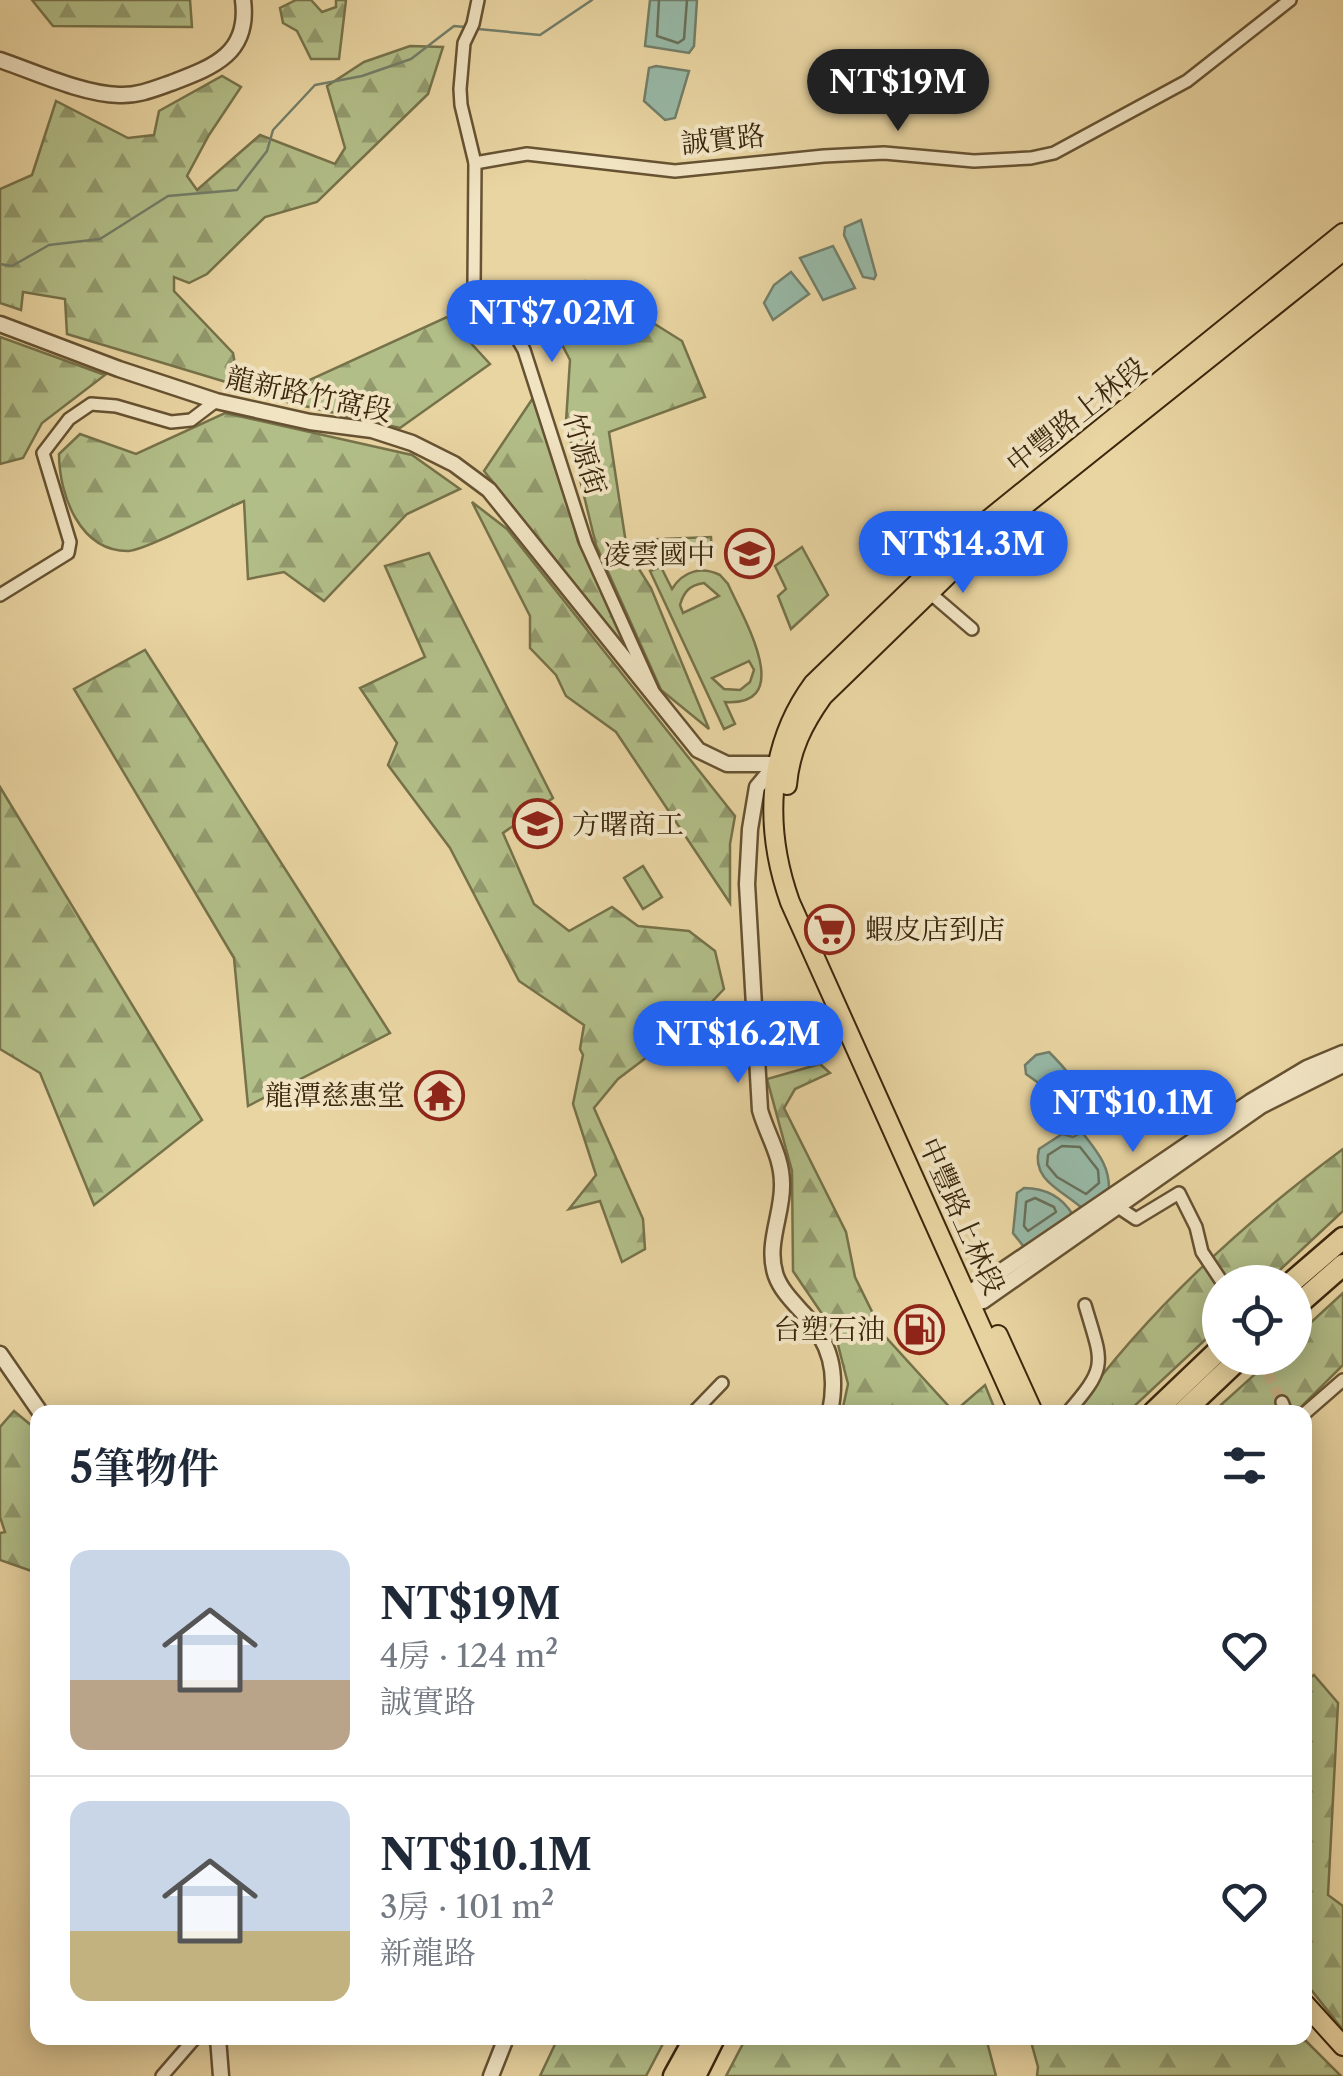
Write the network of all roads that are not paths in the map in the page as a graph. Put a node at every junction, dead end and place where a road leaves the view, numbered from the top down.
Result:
1 (244, 0) edge
2 (478, 0) edge
3 (1290, 0) edge
4 (0, 60) edge
5 (475, 163) junction
6 (1343, 233) edge
7 (1343, 251) edge
8 (0, 324) edge
9 (216, 400) junction
10 (930, 593) junction
11 (0, 595) edge
12 (972, 629) dead end
13 (653, 693) junction
14 (783, 764) junction
15 (1343, 1053) edge
16 (1343, 1065) edge
17 (1118, 1207) junction
18 (1343, 1238) edge
19 (1211, 1265) edge
20 (1312, 1265) edge
21 (1343, 1265) edge
22 (1312, 1292) edge
23 (977, 1298) junction
24 (1085, 1306) dead end
25 (0, 1354) edge
26 (1202, 1366) edge
27 (1222, 1375) edge
28 (1343, 1380) edge
29 (722, 1383) dead end
30 (35, 1405) edge
31 (701, 1405) edge
32 (831, 1405) edge
33 (1015, 1405) edge
34 (1030, 1405) edge
35 (1074, 1405) edge
36 (1161, 1405) edge
37 (1190, 1405) edge
38 (1312, 1407) edge
39 (1312, 2012) edge
40 (1312, 2025) edge
41 (189, 2045) edge
42 (219, 2045) edge
43 (503, 2045) edge
44 (691, 2045) edge
45 (710, 2045) edge
46 (1343, 2046) edge
47 (1343, 2058) edge
48 (162, 2076) edge
49 (222, 2076) edge
50 (491, 2076) edge
51 (674, 2076) edge
52 (694, 2076) edge

1 - 4 street
2 - 5 street, 竹源街
3 - 5 street, 誠實路
5 - 13 street, 竹源街
6 - 14 main road, 中豐路上林段
7 - 10 main road, 中豐路上林段
8 - 9 street, 龍新路竹窩段
9 - 11 street
9 - 13 street, 龍新路竹窩段
10 - 12 street
10 - 14 main road, 中豐路上林段
13 - 14 street, 龍新路竹窩段
14 - 23 main road, 中豐路上林段
14 - 32 street
15 - 23 street
16 - 17 street
17 - 19 street
17 - 23 street
18 - 20 highway
21 - 22 highway
23 - 33 main road, 中豐路上林段
23 - 34 main road, 中豐路上林段
24 - 35 street
25 - 30 street
26 - 36 highway
27 - 37 highway
28 - 38 street
29 - 31 street
39 - 46 main road
40 - 47 main road
41 - 48 street
42 - 49 street
43 - 50 street
44 - 51 highway
45 - 52 highway

